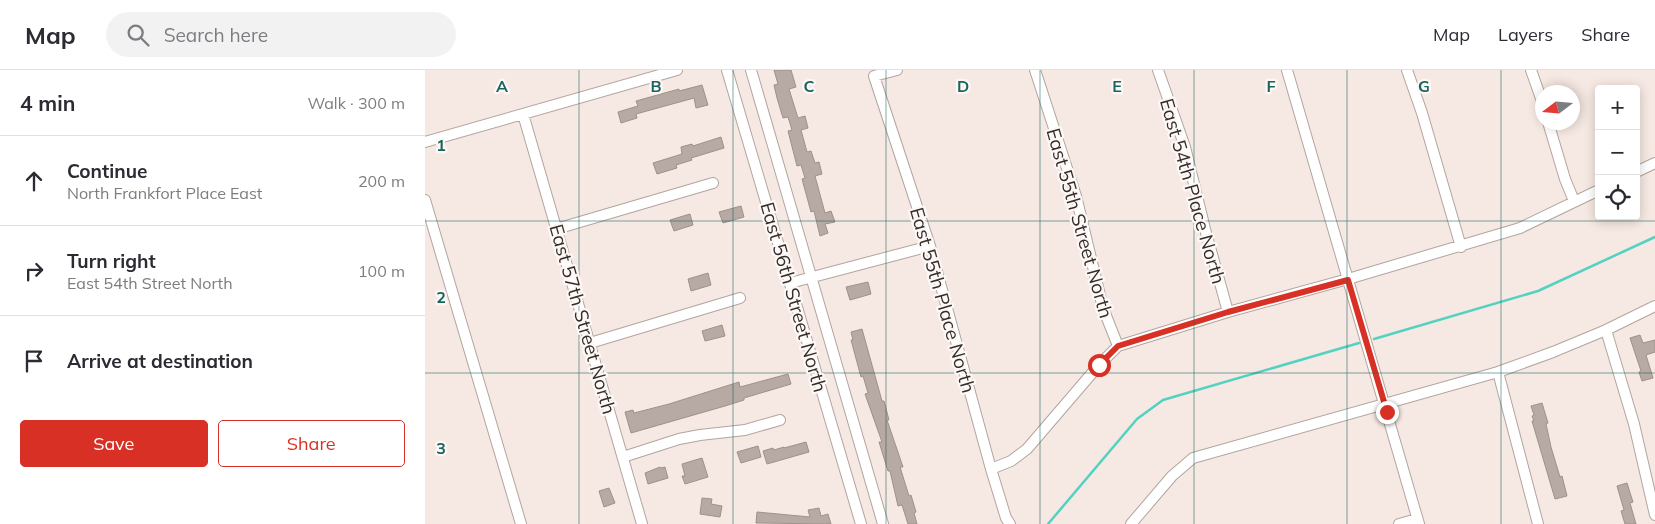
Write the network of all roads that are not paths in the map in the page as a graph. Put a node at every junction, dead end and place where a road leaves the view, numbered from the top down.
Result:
1 (677, 70) edge
2 (727, 70) edge
3 (751, 70) edge
4 (897, 70) edge
5 (1035, 70) edge
6 (1158, 70) edge
7 (1287, 70) edge
8 (1407, 70) edge
9 (1531, 70) edge
10 (1536, 85) edge
11 (523, 114) junction
12 (1550, 130) edge
13 (425, 142) edge
14 (1655, 163) edge
15 (1640, 170) edge
16 (713, 183) dead end
17 (1595, 192) edge
18 (425, 200) edge
19 (1574, 201) junction
20 (556, 229) junction
21 (930, 246) junction
22 (1461, 247) junction
23 (811, 277) junction
24 (1348, 280) junction
25 (790, 283) junction
26 (740, 298) dead end
27 (1655, 306) edge
28 (1228, 312) junction
29 (1606, 330) junction
30 (590, 343) junction
31 (1118, 346) junction
32 (1498, 372) junction
33 (1384, 404) junction
34 (780, 420) dead end
35 (623, 457) junction
36 (991, 469) junction
37 (1655, 515) edge
38 (1418, 521) edge
39 (521, 524) edge
40 (642, 524) edge
41 (861, 524) edge
42 (883, 524) edge
43 (1010, 524) edge
44 (1131, 524) edge
45 (1399, 524) edge
46 (1538, 524) edge

1 - 11 street
2 - 25 street, East 56th Street North
3 - 23 street, East 56th Street North
4 - 21 street, East 55th Place North
5 - 31 street, East 55th Street North
6 - 28 street, East 54th Place North
7 - 24 street
8 - 22 street
9 - 10 street
11 - 13 street
11 - 20 street, East 57th Street North
12 - 19 street
14 - 15 street
16 - 20 street
17 - 19 street
18 - 39 street
19 - 22 street
20 - 30 street, East 57th Street North
21 - 23 street
21 - 36 street, East 55th Place North
22 - 24 street
23 - 25 street
23 - 42 street, East 56th Street North
24 - 28 street
24 - 33 street
25 - 41 street, East 56th Street North
26 - 30 street
27 - 29 street
28 - 31 street
29 - 32 street
29 - 37 street
30 - 35 street, East 57th Street North
31 - 36 street
32 - 33 street
32 - 46 street
33 - 38 street
33 - 44 street
34 - 35 street
35 - 40 street, East 57th Street North
36 - 43 street, East 55th Place North
38 - 45 street

